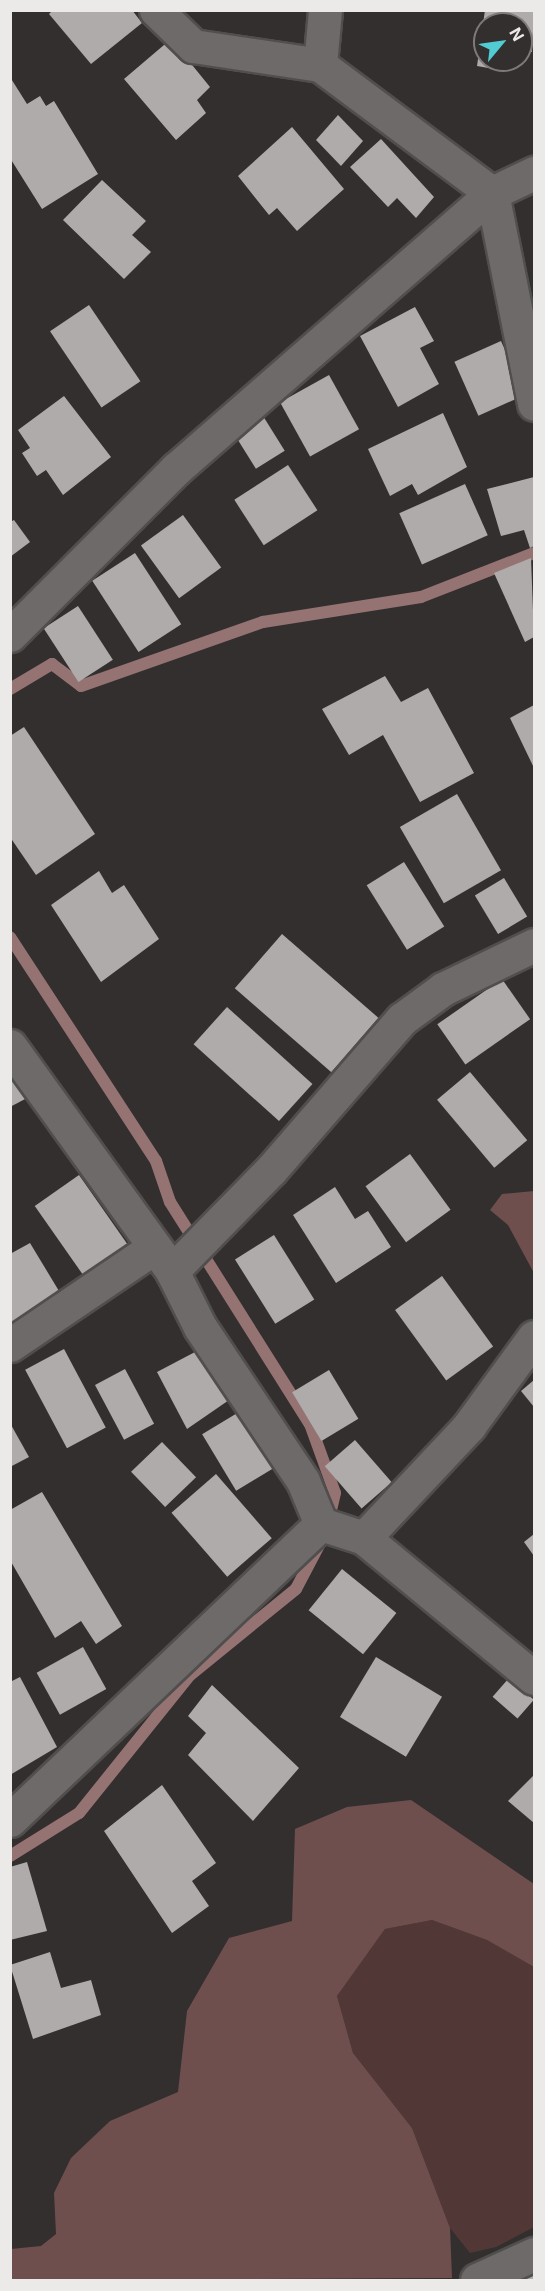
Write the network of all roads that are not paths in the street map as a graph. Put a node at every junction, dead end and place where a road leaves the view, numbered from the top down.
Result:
1 (156, 10) edge
2 (325, 10) edge
3 (320, 65) junction
4 (534, 173) edge
5 (492, 193) junction
6 (534, 404) edge
7 (10, 635) edge
8 (534, 945) edge
9 (10, 1046) edge
10 (162, 1259) junction
11 (534, 1337) edge
12 (10, 1345) edge
13 (337, 1529) junction
14 (534, 1678) edge
15 (10, 1820) edge
16 (534, 2254) edge
17 (477, 2280) edge

1 - 3 street
2 - 3 street
3 - 5 street
4 - 5 street
5 - 6 street
5 - 7 street
8 - 10 street
9 - 10 street
10 - 12 street
10 - 13 street
11 - 13 street
13 - 14 street
13 - 15 street
16 - 17 street

